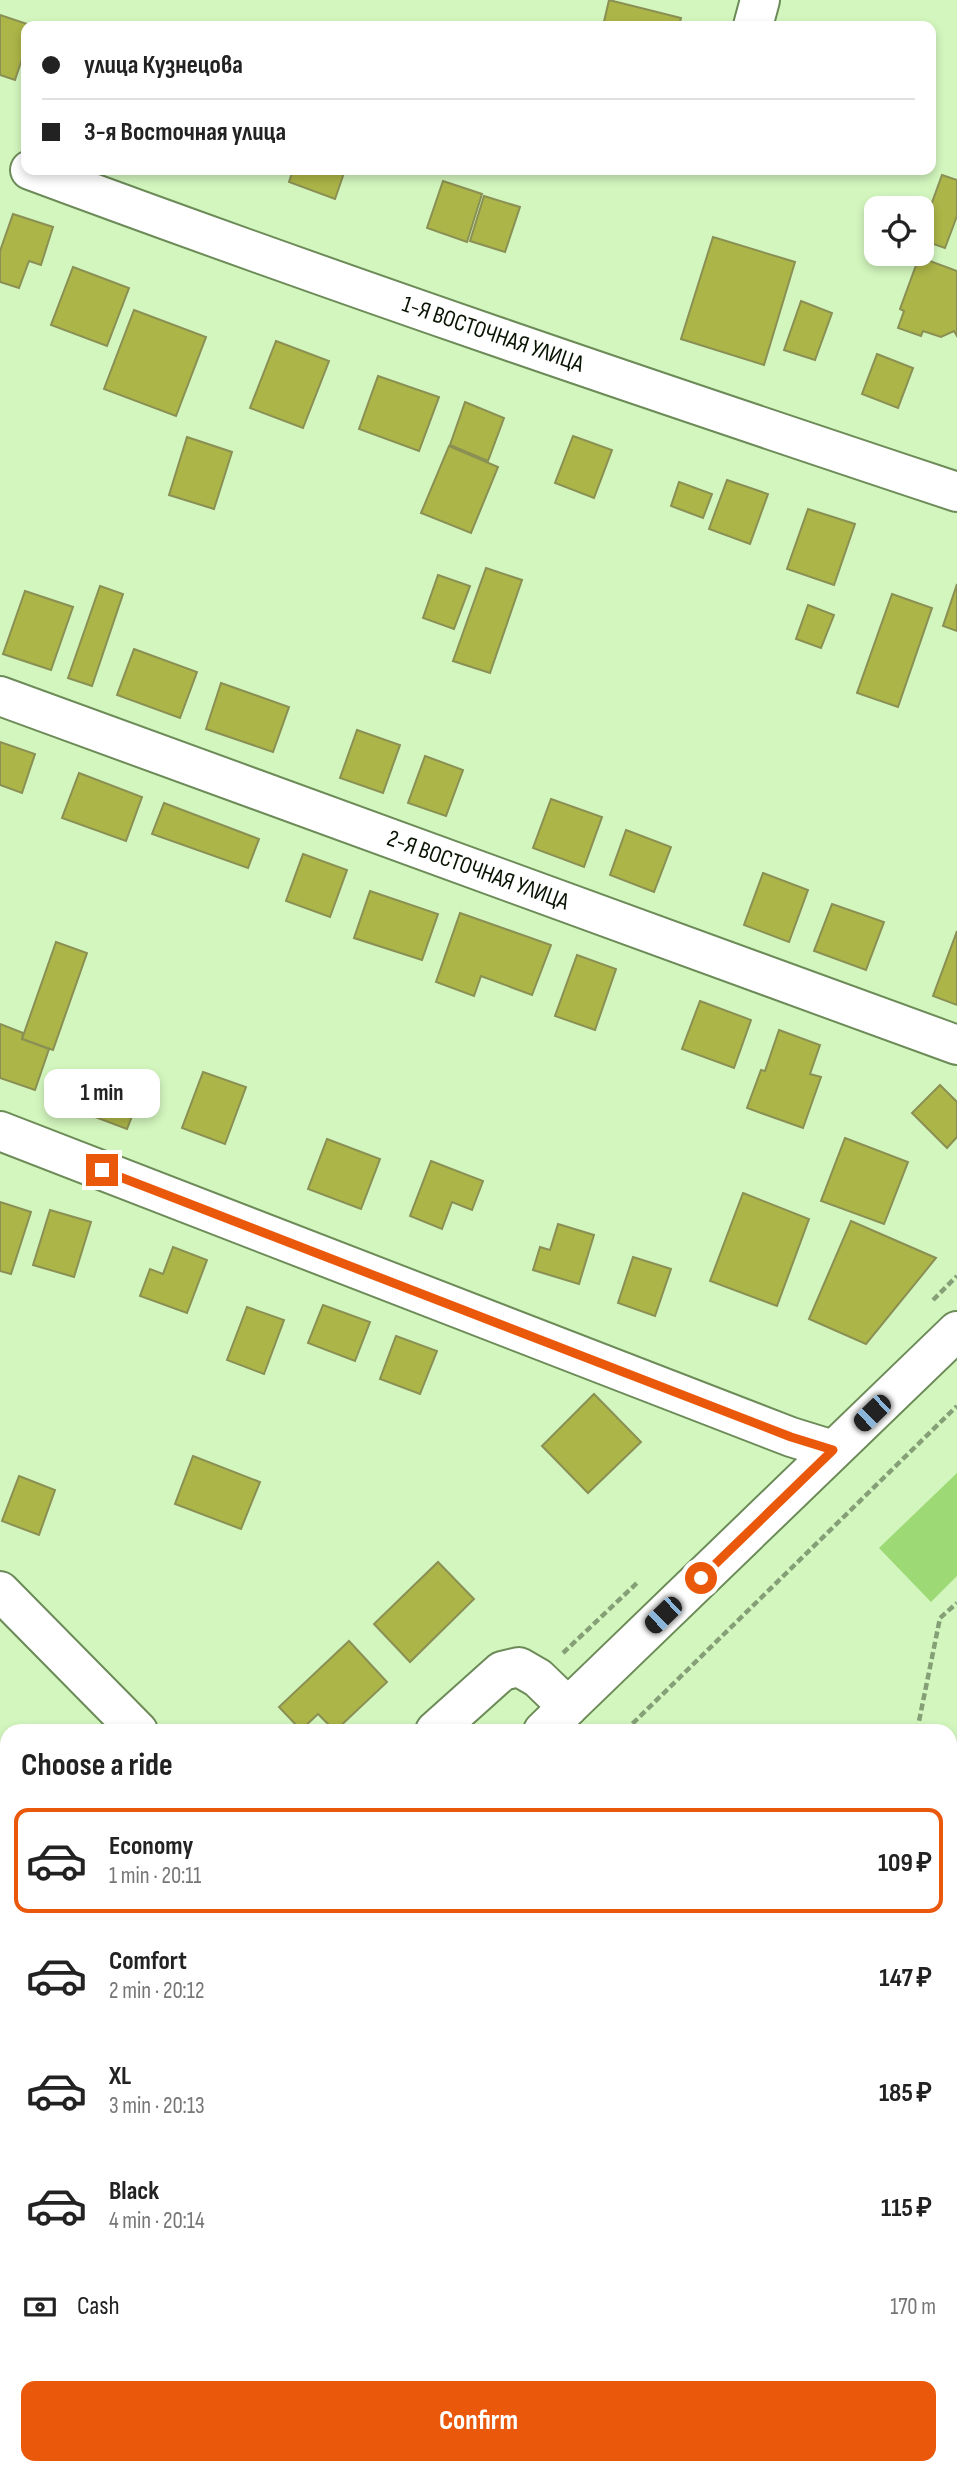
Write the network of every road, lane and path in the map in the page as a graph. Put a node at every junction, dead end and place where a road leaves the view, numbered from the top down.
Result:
1 (760, 0) edge
2 (754, 21) edge
3 (0, 160) edge
4 (21, 167) edge
5 (44, 175) edge
6 (957, 492) edge
7 (0, 696) edge
8 (957, 1045) edge
9 (0, 1130) edge
10 (957, 1331) edge
11 (957, 1406) edge
12 (833, 1450) junction
13 (0, 1591) edge
14 (957, 1602) edge
15 (556, 1719) edge
16 (131, 1724) edge
17 (443, 1724) edge
18 (632, 1724) edge
19 (918, 1724) edge

1 - 2 street
3 - 4 street, 1-Я ВОСТОЧНАЯ УЛИЦА
5 - 6 street, 1-Я ВОСТОЧНАЯ УЛИЦА
7 - 8 street, 2-Я ВОСТОЧНАЯ УЛИЦА
9 - 12 street
10 - 12 street
11 - 18 path
12 - 15 street
13 - 16 street
14 - 19 path
15 - 17 street

